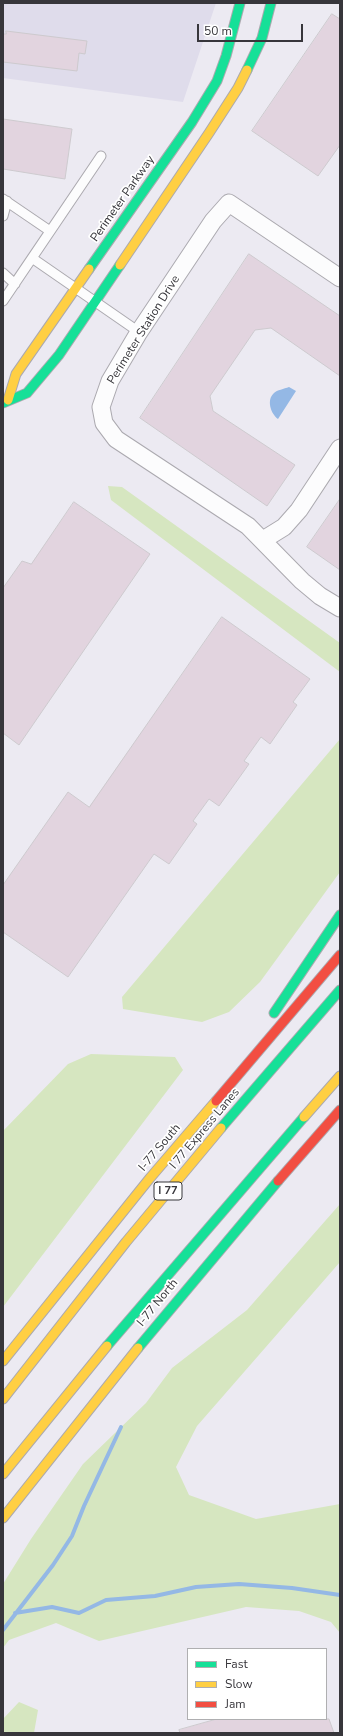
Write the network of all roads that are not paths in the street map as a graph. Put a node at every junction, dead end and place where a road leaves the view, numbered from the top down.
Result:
1 (240, 3) edge
2 (271, 3) edge
3 (201, 127) junction
4 (101, 156) dead end
5 (5, 200) edge
6 (3, 216) edge
7 (50, 230) junction
8 (32, 258) junction
9 (3, 273) edge
10 (340, 278) edge
11 (15, 284) junction
12 (75, 289) junction
13 (3, 301) edge
14 (95, 302) junction
15 (140, 332) junction
16 (6, 402) edge
17 (340, 448) edge
18 (263, 540) junction
19 (340, 608) edge
20 (340, 915) edge
21 (340, 954) edge
22 (340, 990) edge
23 (268, 1022) dead end
24 (259, 1035) dead end
25 (340, 1076) edge
26 (215, 1101) junction
27 (340, 1110) edge
28 (3, 1360) edge
29 (3, 1399) edge
30 (3, 1474) edge
31 (3, 1518) edge

1 - 3 main road, Perimeter Parkway
2 - 3 main road, Perimeter Parkway
3 - 12 main road, Perimeter Parkway
3 - 14 main road, Perimeter Parkway
4 - 7 lane
5 - 6 lane
5 - 7 lane
7 - 8 lane
8 - 11 lane
8 - 12 lane
9 - 11 lane
10 - 15 street, Perimeter Station Drive
11 - 13 lane
12 - 14 lane
12 - 16 main road, Perimeter Parkway
14 - 15 lane
14 - 16 main road, Perimeter Parkway
15 - 18 street, Perimeter Station Drive
17 - 18 street
18 - 19 street, Perimeter Station Drive
20 - 23 main road
21 - 26 main road, I-77 South / I 77
22 - 29 main road, I 77 Express Lanes / I 77
24 - 26 main road
25 - 30 main road
26 - 28 main road, I-77 South / I 77
27 - 31 main road, I-77 North

